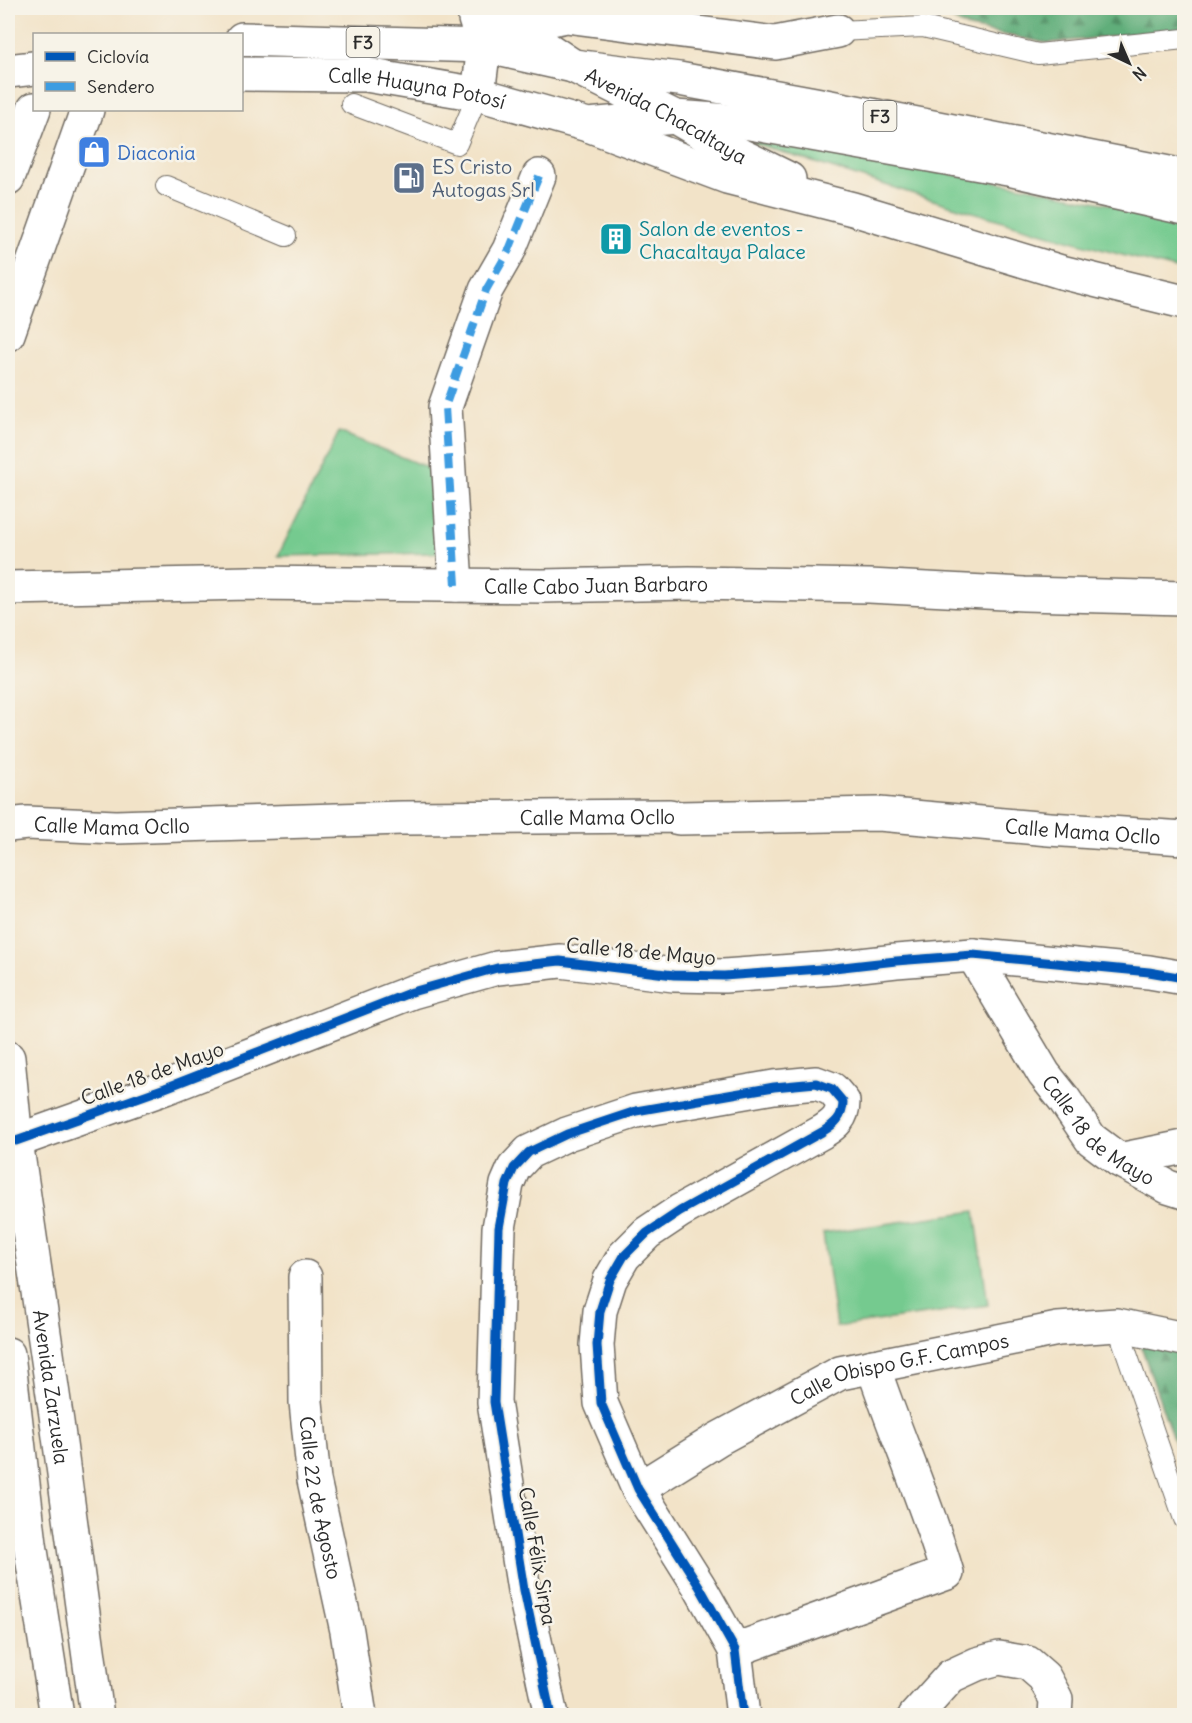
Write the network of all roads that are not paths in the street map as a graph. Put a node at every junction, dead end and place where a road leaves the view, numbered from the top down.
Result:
1 (469, 8) edge
2 (486, 8) edge
3 (682, 19) edge
4 (516, 26) junction
5 (838, 31) joint
6 (243, 39) edge
7 (1185, 39) edge
8 (484, 46) junction
9 (573, 66) junction
10 (33, 68) edge
11 (8, 71) edge
12 (243, 74) edge
13 (478, 94) junction
14 (351, 104) dead end
15 (33, 111) edge
16 (87, 111) edge
17 (675, 117) junction
18 (588, 125) junction
19 (539, 176) dead end
20 (1185, 176) edge
21 (8, 178) edge
22 (166, 186) dead end
23 (1185, 208) edge
24 (853, 209) junction
25 (286, 236) dead end
26 (1185, 302) edge
27 (8, 334) edge
28 (456, 585) junction
29 (8, 588) edge
30 (1185, 598) edge
31 (8, 825) edge
32 (1174, 842) edge
33 (973, 955) junction
34 (1185, 978) edge
35 (8, 1058) edge
36 (16, 1141) junction
37 (1185, 1147) edge
38 (1119, 1160) junction
39 (1185, 1192) edge
40 (305, 1277) dead end
41 (1117, 1325) junction
42 (1185, 1339) edge
43 (8, 1354) edge
44 (873, 1366) junction
45 (638, 1489) junction
46 (1185, 1519) edge
47 (735, 1650) junction
48 (57, 1716) edge
49 (97, 1716) edge
50 (360, 1716) edge
51 (551, 1716) edge
52 (743, 1716) edge
53 (915, 1716) edge
54 (1055, 1716) edge

1 - 8 main road
2 - 4 main road, Avenida Chacaltaya
3 - 4 main road
3 - 5 main road
4 - 8 main road
4 - 9 main road, Avenida Chacaltaya
5 - 7 lane
6 - 8 main road, Calle Huayna Potosí / F3
8 - 9 main road, Calle Huayna Potosí / F3
8 - 13 main road
9 - 17 main road, Avenida Chacaltaya
9 - 20 main road, F3
10 - 11 main road
12 - 13 main road, Calle Huayna Potosí / F3
13 - 14 lane
13 - 18 main road, Calle Huayna Potosí / F3
15 - 21 main road
16 - 27 main road
17 - 18 main road, F3
17 - 23 main road, F3
17 - 24 main road, Avenida Chacaltaya
18 - 24 main road, Avenida Chacaltaya
19 - 28 main road
22 - 25 lane
24 - 26 main road, Avenida Chacaltaya
28 - 29 main road, Calle Cabo Juan Barbaro
28 - 30 main road, Calle Cabo Juan Barbaro
31 - 32 main road, Calle Mama Ocllo
33 - 34 main road, Calle 18 de Mayo
33 - 36 main road, Calle 18 de Mayo
33 - 38 main road, Calle 18 de Mayo
35 - 36 main road, Avenida Zarzuela
36 - 49 main road, Avenida Zarzuela
37 - 38 main road
38 - 39 main road, Calle 18 de Mayo
40 - 50 main road, Calle 22 de Agosto
41 - 42 main road, Calle Obispo G.F. Campos
41 - 44 main road, Calle Obispo G.F. Campos
41 - 46 lane
43 - 48 main road, Avenida Zarzuela
44 - 45 main road, Calle Obispo G.F. Campos
44 - 47 main road
45 - 47 main road
45 - 51 main road, Calle Félix Sirpa
47 - 52 main road
53 - 54 main road

